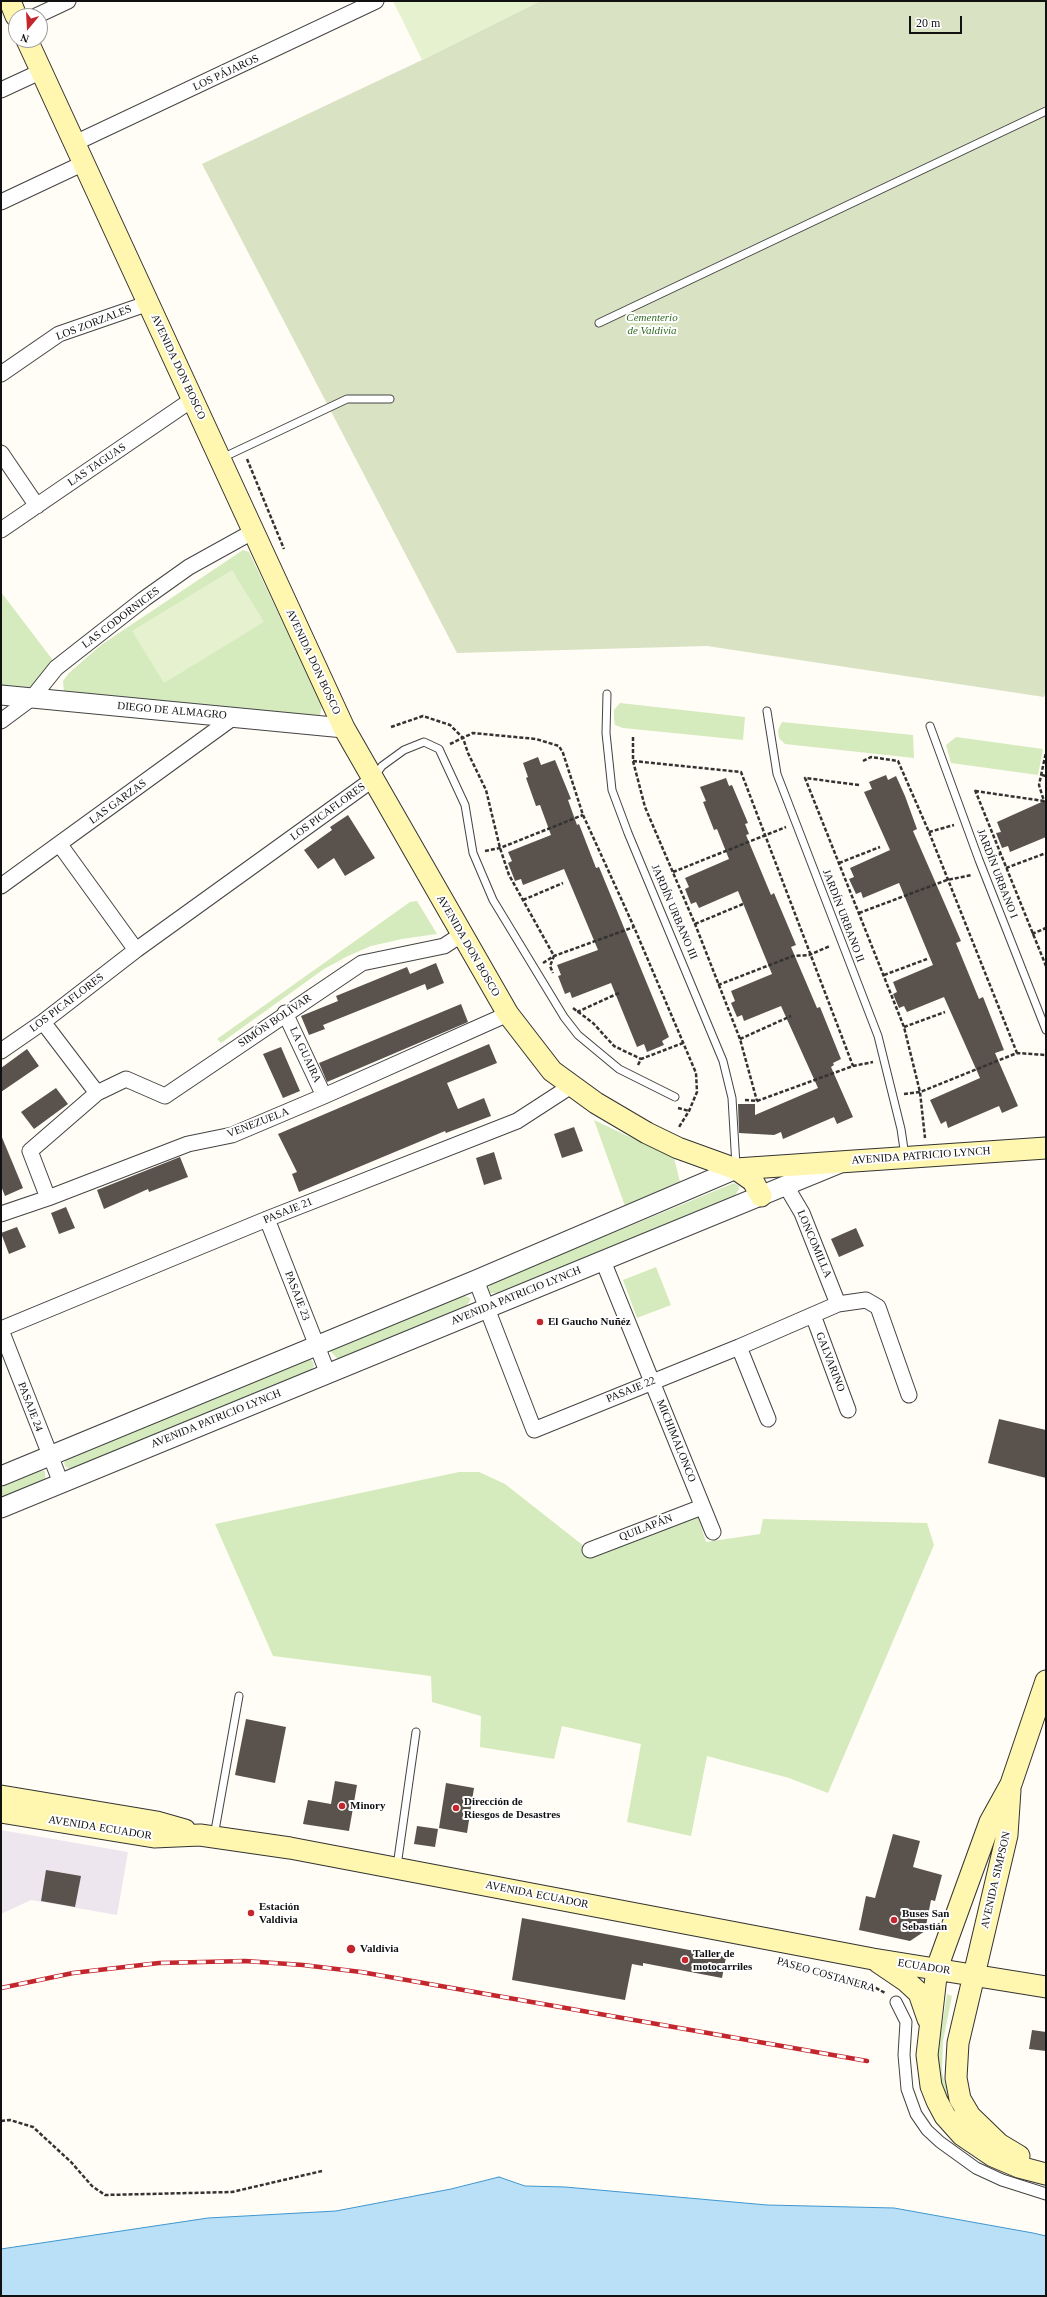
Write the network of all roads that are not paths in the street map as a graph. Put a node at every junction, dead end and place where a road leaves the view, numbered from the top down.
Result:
1 (4, 1) edge
2 (68, 1) edge
3 (376, 1) edge
4 (1, 2) edge
5 (48, 10) edge
6 (31, 48) edge
7 (42, 71) junction
8 (1, 90) edge
9 (1046, 111) edge
10 (75, 143) junction
11 (84, 163) junction
12 (1, 202) edge
13 (148, 303) junction
14 (599, 323) dead end
15 (1, 374) edge
16 (193, 399) junction
17 (390, 399) dead end
18 (1, 453) edge
19 (220, 458) junction
20 (37, 506) junction
21 (1, 530) edge
22 (254, 531) junction
23 (607, 694) dead end
24 (1, 695) edge
25 (32, 698) junction
26 (767, 711) dead end
27 (234, 717) junction
28 (1, 721) edge
29 (930, 726) dead end
30 (344, 728) junction
31 (372, 780) junction
32 (60, 845) junction
33 (1, 886) edge
34 (462, 935) junction
35 (136, 950) junction
36 (285, 1013) junction
37 (508, 1014) junction
38 (43, 1022) junction
39 (1046, 1030) edge
40 (1, 1051) edge
41 (571, 1086) junction
42 (97, 1093) junction
43 (324, 1096) junction
44 (675, 1097) dead end
45 (1046, 1148) edge
46 (906, 1157) junction
47 (845, 1161) junction
48 (736, 1169) junction
49 (786, 1186) junction
50 (761, 1196) junction
51 (48, 1198) junction
52 (1, 1214) edge
53 (268, 1219) junction
54 (603, 1261) junction
55 (476, 1280) junction
56 (838, 1304) junction
57 (488, 1308) junction
58 (813, 1315) junction
59 (1, 1330) edge
60 (316, 1346) junction
61 (739, 1347) junction
62 (328, 1374) junction
63 (652, 1382) junction
64 (909, 1395) dead end
65 (848, 1410) dead end
66 (768, 1419) dead end
67 (49, 1456) junction
68 (1, 1476) edge
69 (61, 1483) junction
70 (702, 1507) junction
71 (1, 1508) edge
72 (712, 1532) dead end
73 (590, 1550) dead end
74 (1046, 1681) edge
75 (239, 1696) dead end
76 (416, 1732) dead end
77 (1011, 1784) junction
78 (9, 1797) edge
79 (1, 1812) edge
80 (207, 1836) junction
81 (397, 1868) junction
82 (873, 1959) junction
83 (937, 1968) junction
84 (974, 1975) junction
85 (1046, 1987) edge
86 (896, 2002) road end
87 (930, 2023) junction
88 (1046, 2172) edge
89 (1046, 2194) edge

1 - 4 street
2 - 5 street
3 - 10 street, LOS PÁJAROS
6 - 7 main road, AVENIDA DON BOSCO
7 - 8 street
7 - 10 main road, AVENIDA DON BOSCO
9 - 14 lane
10 - 11 main road, AVENIDA DON BOSCO
11 - 12 street
11 - 13 main road, AVENIDA DON BOSCO
13 - 15 street, LOS ZORZALES
13 - 16 main road, AVENIDA DON BOSCO
16 - 19 main road, AVENIDA DON BOSCO
16 - 20 street, LAS TAGUAS
17 - 19 lane
18 - 20 street
19 - 22 main road, AVENIDA DON BOSCO
20 - 21 street, LAS TAGUAS
22 - 25 street, LAS CODORNICES
22 - 30 main road, AVENIDA DON BOSCO
23 - 48 lane, JARDÍN URBANO III
24 - 25 street, DIEGO DE ALMAGRO
25 - 27 street, DIEGO DE ALMAGRO
25 - 28 street, LAS CODORNICES
26 - 46 lane, JARDÍN URBANO II
27 - 30 street, DIEGO DE ALMAGRO
27 - 32 street, LAS GARZAS
29 - 39 lane, JARDÍN URBANO I
30 - 31 main road, AVENIDA DON BOSCO
31 - 34 main road, AVENIDA DON BOSCO
31 - 35 street, LOS PICAFLORES
31 - 44 lane, LOS PICAFLORES
32 - 33 street, LAS GARZAS
32 - 35 street
34 - 36 street, SIMÓN BOLÍVAR
34 - 37 main road, AVENIDA DON BOSCO
35 - 38 street, LOS PICAFLORES
36 - 42 street, SIMÓN BOLÍVAR
36 - 43 street, LA GUAIRA
37 - 41 main road, AVENIDA DON BOSCO
37 - 43 street, VENEZUELA
38 - 40 street, LOS PICAFLORES
38 - 42 street
41 - 48 main road, AVENIDA DON BOSCO
41 - 53 street, PASAJE 21
42 - 51 street, SIMÓN BOLÍVAR
43 - 51 street, VENEZUELA
45 - 46 main road, AVENIDA PATRICIO LYNCH
46 - 47 main road, AVENIDA PATRICIO LYNCH
47 - 48 main road, AVENIDA DON BOSCO
47 - 49 street, AVENIDA PATRICIO LYNCH
48 - 50 main road, AVENIDA DON BOSCO
48 - 55 street
49 - 50 street, AVENIDA PATRICIO LYNCH
49 - 56 street, LONCOMILLA
50 - 54 street, AVENIDA PATRICIO LYNCH
51 - 52 street, VENEZUELA
53 - 59 street, PASAJE 21
53 - 60 street, PASAJE 23
54 - 57 street, AVENIDA PATRICIO LYNCH
54 - 63 street, MICHIMALONCO
55 - 57 street, PASAJE 22
55 - 60 street
56 - 58 street, PASAJE 22
56 - 64 street, PASAJE 22
57 - 62 street, AVENIDA PATRICIO LYNCH
57 - 63 street, PASAJE 22
58 - 61 street, PASAJE 22
58 - 65 street, GALVARINO
59 - 67 street, PASAJE 24
60 - 62 street, PASAJE 23
60 - 67 street
61 - 63 street, PASAJE 22
61 - 66 street
62 - 69 street, AVENIDA PATRICIO LYNCH
63 - 70 street, MICHIMALONCO
67 - 68 street
67 - 69 street, PASAJE 24
69 - 71 street, AVENIDA PATRICIO LYNCH
70 - 72 street, MICHIMALONCO
70 - 73 street, QUILAPÁN
74 - 77 main road, AVENIDA SIMPSON
75 - 80 lane
76 - 81 lane
77 - 83 main road, AVENIDA SIMPSON
77 - 84 main road, AVENIDA SIMPSON
78 - 80 main road, AVENIDA ECUADOR
79 - 80 main road, AVENIDA ECUADOR
80 - 81 main road, AVENIDA ECUADOR
81 - 82 main road, AVENIDA ECUADOR
82 - 83 main road, ECUADOR
82 - 87 main road
83 - 84 main road, ECUADOR
83 - 87 main road, AVENIDA SIMPSON
84 - 85 main road
84 - 88 main road, AVENIDA SIMPSON
86 - 89 street
87 - 88 main road, AVENIDA SIMPSON

